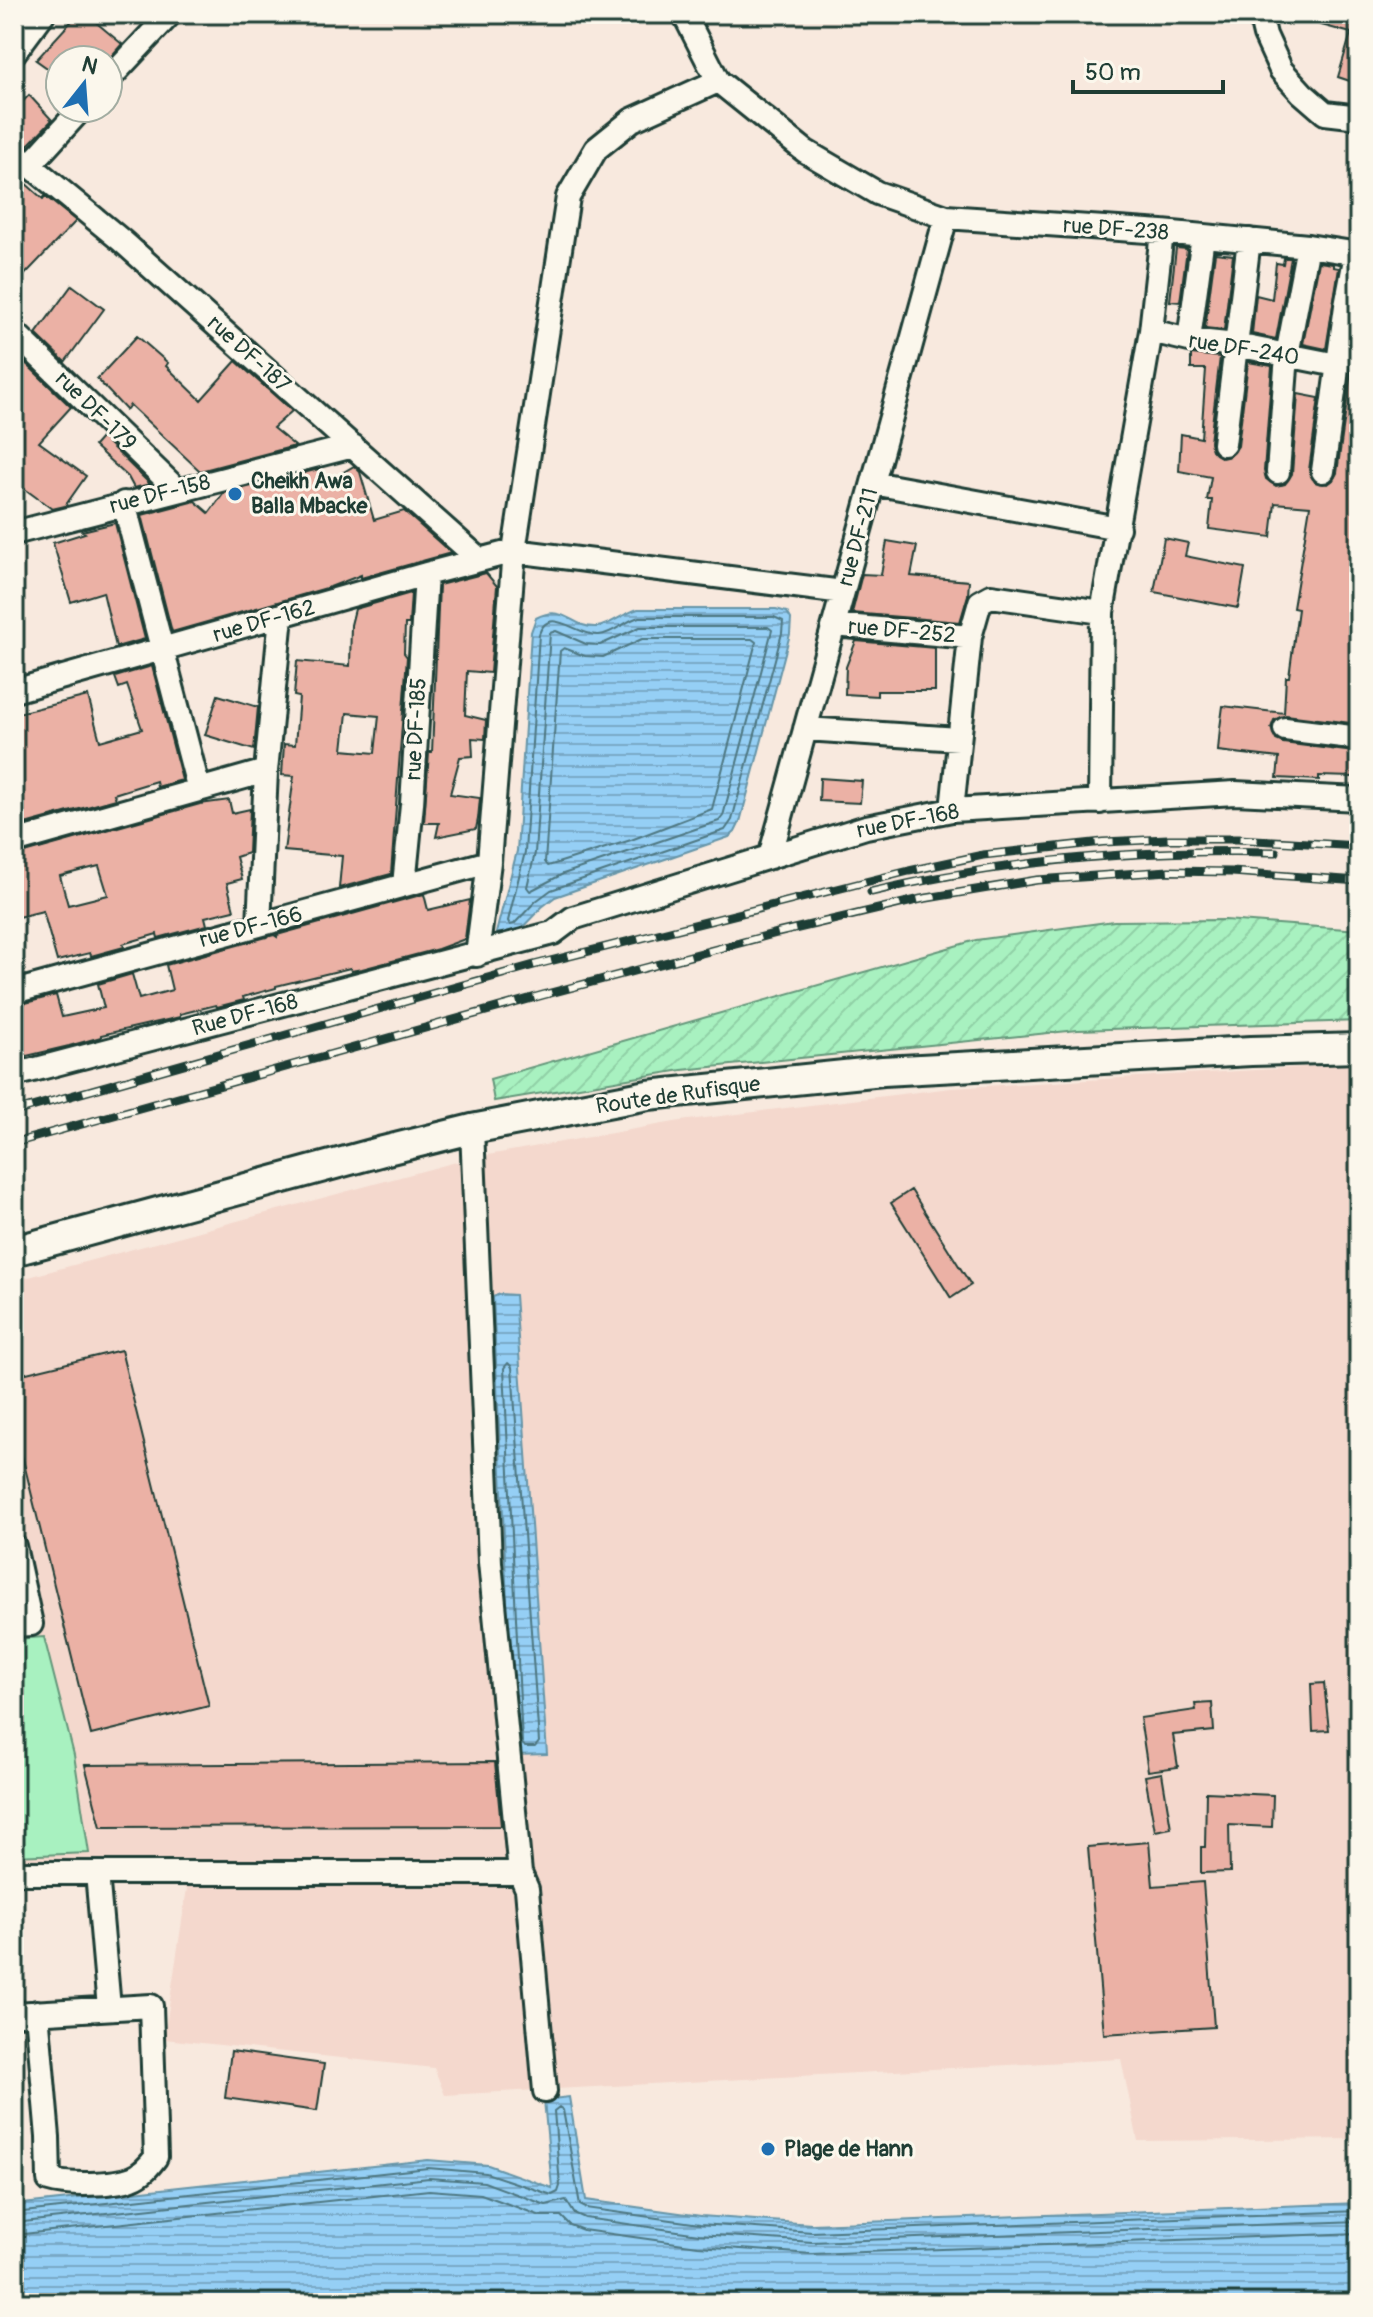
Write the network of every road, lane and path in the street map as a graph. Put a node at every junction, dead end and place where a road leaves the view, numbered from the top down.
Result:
1 (43, 14) edge
2 (170, 14) edge
3 (684, 14) edge
4 (1260, 14) edge
5 (14, 53) edge
6 (124, 63) edge
7 (718, 81) junction
8 (1359, 117) edge
9 (63, 124) edge
10 (22, 158) edge
11 (946, 217) junction
12 (1162, 232) junction
13 (1203, 236) junction
14 (1249, 240) junction
15 (1308, 246) junction
16 (1357, 254) edge
17 (1151, 331) junction
18 (14, 332) edge
19 (1189, 340) junction
20 (1236, 345) junction
21 (1287, 355) junction
22 (1337, 365) junction
23 (1224, 444) dead end
24 (353, 446) junction
25 (1323, 471) dead end
26 (1278, 472) dead end
27 (873, 483) junction
28 (177, 490) junction
29 (124, 503) junction
30 (1118, 528) junction
31 (15, 531) edge
32 (514, 551) junction
33 (480, 560) junction
34 (426, 574) junction
35 (843, 592) junction
36 (1102, 612) junction
37 (281, 616) junction
38 (834, 625) junction
39 (970, 637) junction
40 (163, 650) junction
41 (14, 691) edge
42 (805, 729) junction
43 (1285, 729) dead end
44 (1359, 738) edge
45 (959, 739) junction
46 (266, 771) junction
47 (199, 790) junction
48 (1359, 799) edge
49 (1100, 802) junction
50 (952, 810) junction
51 (14, 842) edge
52 (770, 857) junction
53 (489, 862) junction
54 (404, 885) junction
55 (259, 925) junction
56 (477, 955) junction
57 (14, 992) edge
58 (1359, 1048) edge
59 (14, 1075) edge
60 (472, 1129) junction
61 (14, 1251) edge
62 (14, 1546) edge
63 (14, 1625) edge
64 (14, 1873) edge
65 (97, 1873) junction
66 (520, 1873) junction
67 (109, 2008) junction
68 (25, 2013) edge
69 (545, 2091) dead end

1 - 5 street
2 - 6 street
3 - 7 street
4 - 8 street
7 - 11 street, rue DF-238
7 - 32 street
9 - 10 street
10 - 24 street, rue DF-187
11 - 12 street, rue DF-238
11 - 27 street, rue DF-211
12 - 13 street, rue DF-238
12 - 17 street
13 - 14 street, rue DF-238
13 - 19 street
14 - 15 street, rue DF-238
14 - 20 street
15 - 16 street, rue DF-238
15 - 21 street
16 - 22 street
17 - 19 street, rue DF-240
17 - 30 street
18 - 28 street, rue DF-179
19 - 20 street, rue DF-240
20 - 21 street, rue DF-240
20 - 23 street
21 - 22 street, rue DF-240
21 - 26 street
22 - 25 street
24 - 28 street, rue DF-158
24 - 33 street, rue DF-187
27 - 30 street
27 - 35 street, rue DF-211
28 - 29 street, rue DF-158
29 - 31 street, rue DF-158
29 - 40 street
30 - 36 street
32 - 33 street, rue DF-162
32 - 35 street
32 - 53 street
33 - 34 street, rue DF-162
34 - 37 street, rue DF-162
34 - 54 street, rue DF-185
35 - 38 street, rue DF-211
36 - 39 street
36 - 49 street
37 - 40 street, rue DF-162
37 - 46 street
38 - 39 street, rue DF-252
38 - 42 street, rue DF-211
39 - 45 street
40 - 41 street, rue DF-162
40 - 47 street
42 - 45 street
42 - 52 street, rue DF-211
43 - 44 street
45 - 50 street
46 - 47 street
46 - 55 street
47 - 51 street
48 - 49 street, rue DF-168
49 - 50 street, rue DF-168
50 - 52 street, rue DF-168
52 - 56 street, rue DF-168
53 - 54 street, rue DF-166
53 - 56 street
54 - 55 street, rue DF-166
55 - 57 street, rue DF-166
56 - 59 street, Rue DF-168
58 - 60 main road, Route de Rufisque
60 - 61 main road, Route de Rufisque
60 - 66 street
62 - 63 street
64 - 65 street
65 - 66 street
65 - 67 street
66 - 69 street
67 - 68 street
67 - 68 street

